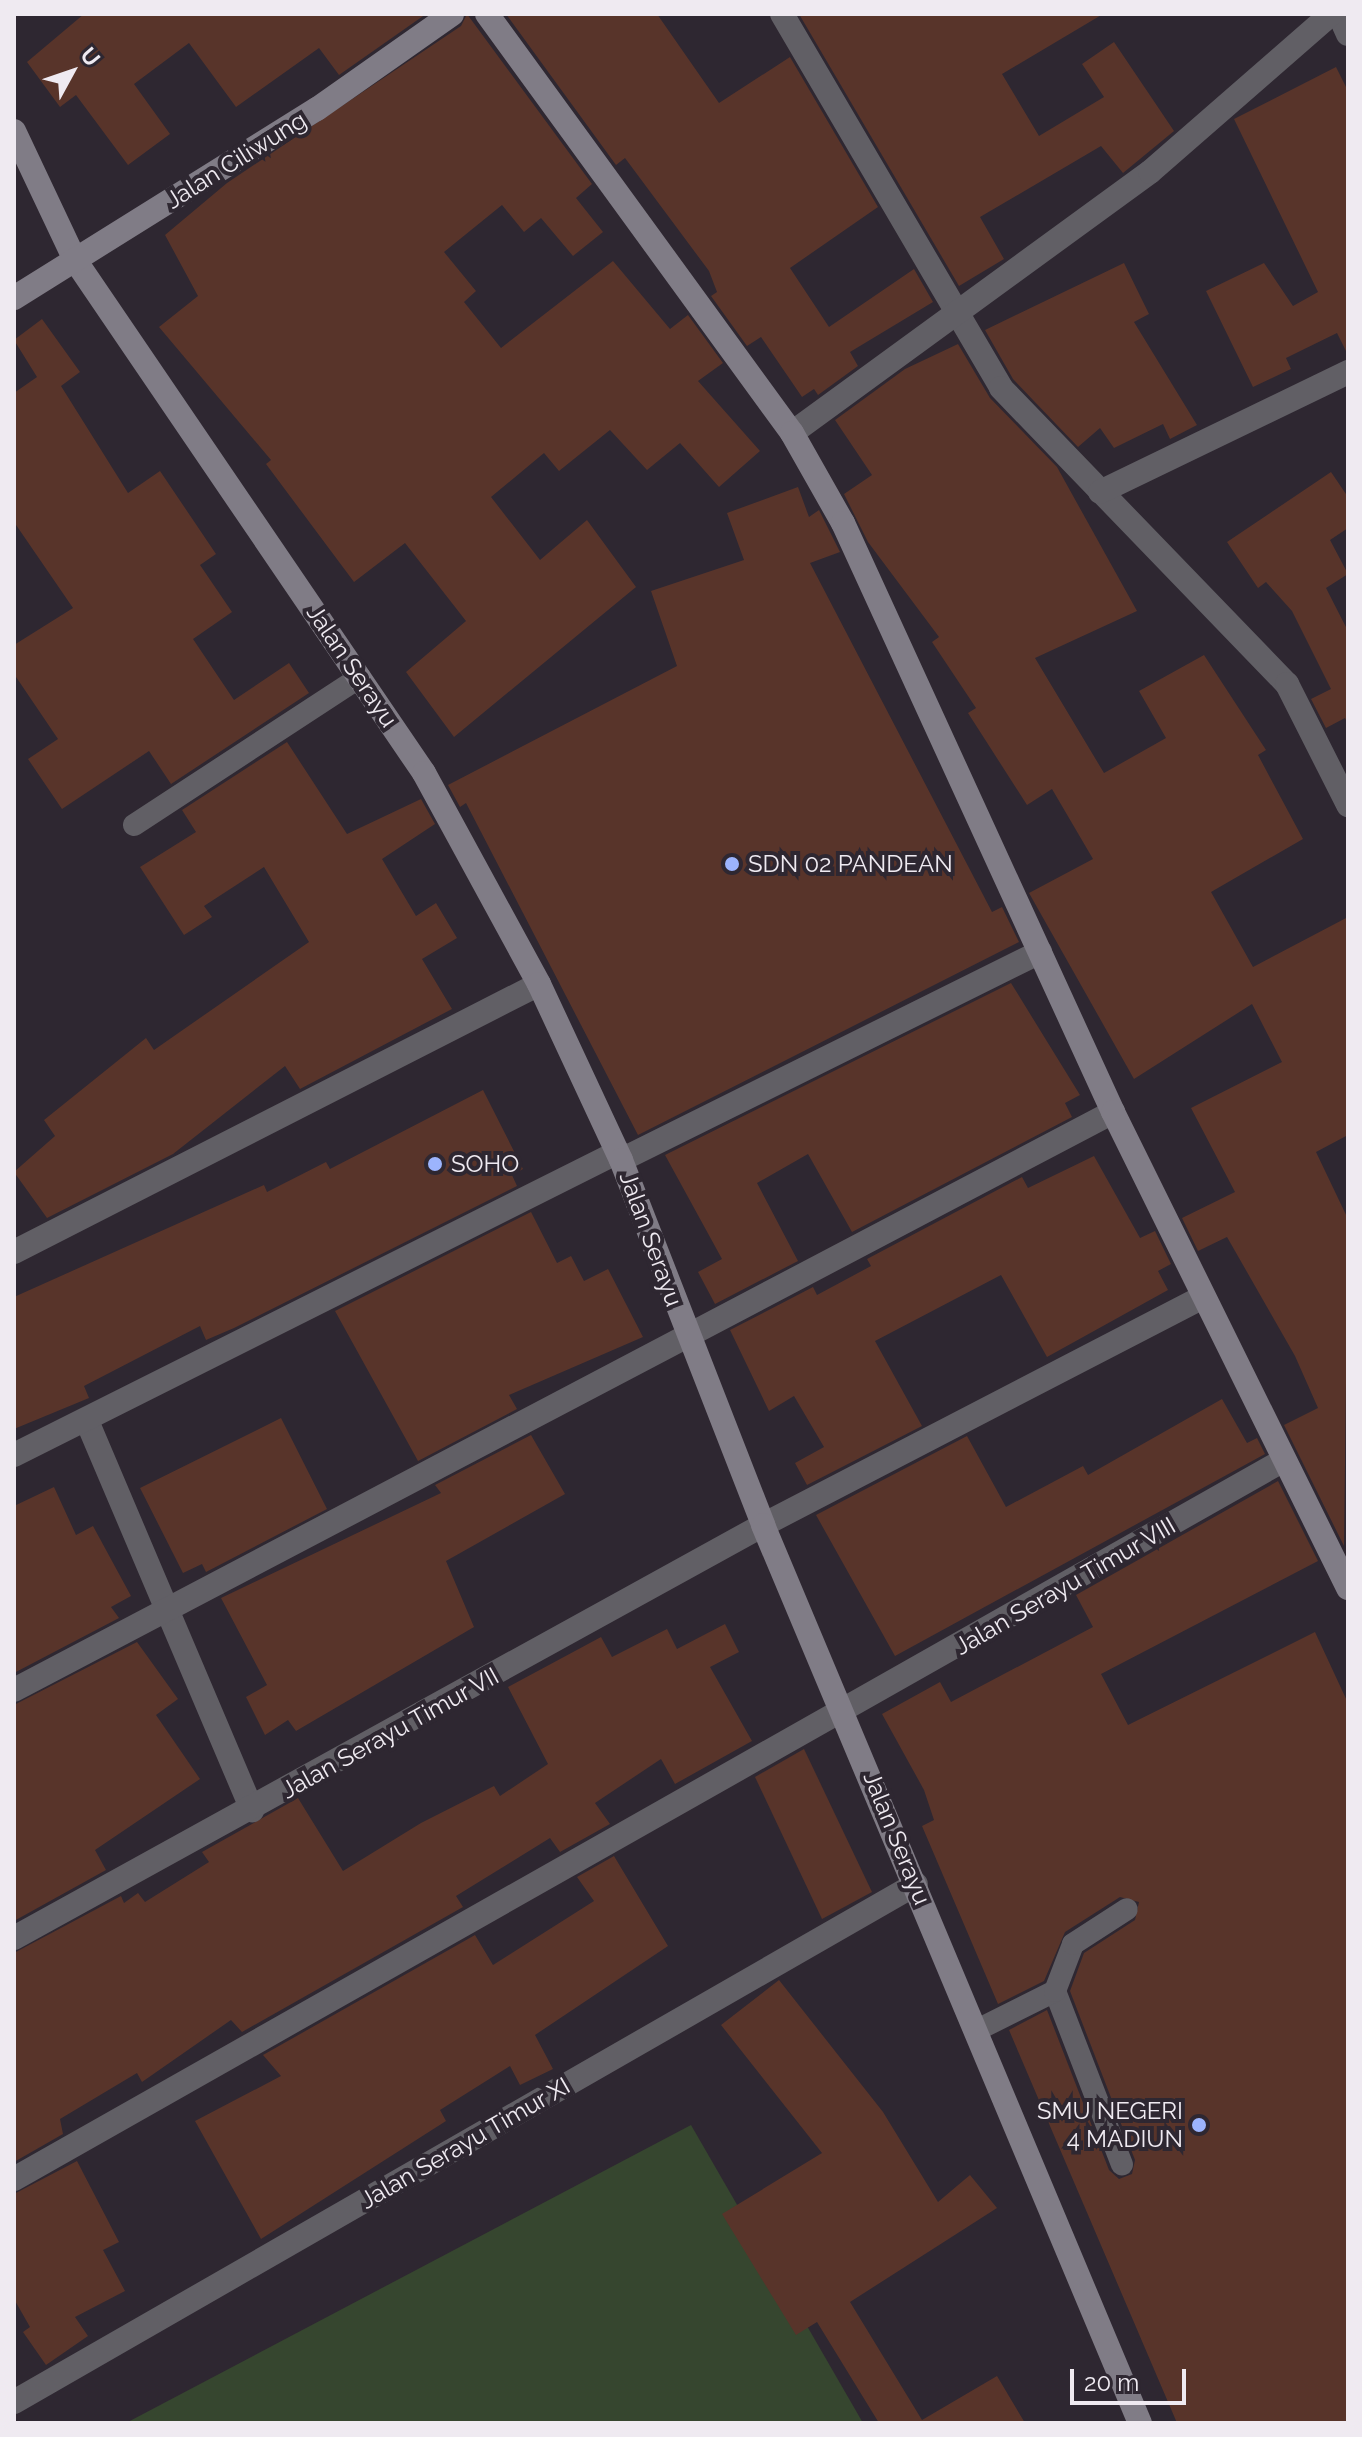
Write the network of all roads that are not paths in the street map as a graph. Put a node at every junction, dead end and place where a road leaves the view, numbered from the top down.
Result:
1 (452, 14) edge
2 (487, 14) edge
3 (782, 14) edge
4 (1331, 14) edge
5 (1339, 14) edge
6 (1348, 34) edge
7 (14, 131) edge
8 (75, 260) junction
9 (14, 298) edge
10 (961, 314) junction
11 (1348, 372) edge
12 (792, 433) junction
13 (1100, 492) junction
14 (360, 677) junction
15 (1348, 805) edge
16 (134, 825) dead end
17 (1040, 952) junction
18 (539, 984) junction
19 (1113, 1112) junction
20 (620, 1156) junction
21 (14, 1252) edge
22 (1203, 1297) junction
23 (686, 1336) junction
24 (87, 1421) junction
25 (14, 1455) edge
26 (1284, 1460) junction
27 (763, 1525) junction
28 (1348, 1588) edge
29 (170, 1607) junction
30 (14, 1690) edge
31 (846, 1712) junction
32 (252, 1810) junction
33 (916, 1884) junction
34 (1127, 1909) dead end
35 (14, 1938) edge
36 (1055, 1991) junction
37 (977, 2030) junction
38 (1122, 2165) dead end
39 (14, 2179) edge
40 (14, 2402) edge
41 (1140, 2423) edge

1 - 8 main road, Jalan Ciliwung
2 - 12 main road
3 - 10 street
4 - 10 street
5 - 6 street
7 - 8 main road, Jalan Serayu
8 - 9 main road, Jalan Ciliwung
8 - 14 main road, Jalan Serayu
10 - 12 street
10 - 13 street
11 - 13 street
12 - 17 main road
13 - 15 street
14 - 16 lane
14 - 18 main road, Jalan Serayu
17 - 19 main road
17 - 20 street
18 - 20 main road, Jalan Serayu
18 - 21 street
19 - 22 main road
19 - 23 street
20 - 23 main road, Jalan Serayu
20 - 24 street
22 - 26 main road
22 - 27 street, Jalan Serayu Timur VII
23 - 27 main road, Jalan Serayu
23 - 29 street
24 - 25 street
24 - 29 street
26 - 28 main road
26 - 31 street, Jalan Serayu Timur VIII
27 - 31 main road, Jalan Serayu
27 - 32 street, Jalan Serayu Timur VII
29 - 30 street
29 - 32 street
31 - 33 main road, Jalan Serayu
31 - 39 street, Jalan Serayu Timur VIII
32 - 35 street, Jalan Serayu Timur VII
33 - 37 main road, Jalan Serayu
33 - 40 street, Jalan Serayu Timur XI
34 - 36 lane
36 - 37 lane
36 - 38 lane
37 - 41 main road, Jalan Serayu

